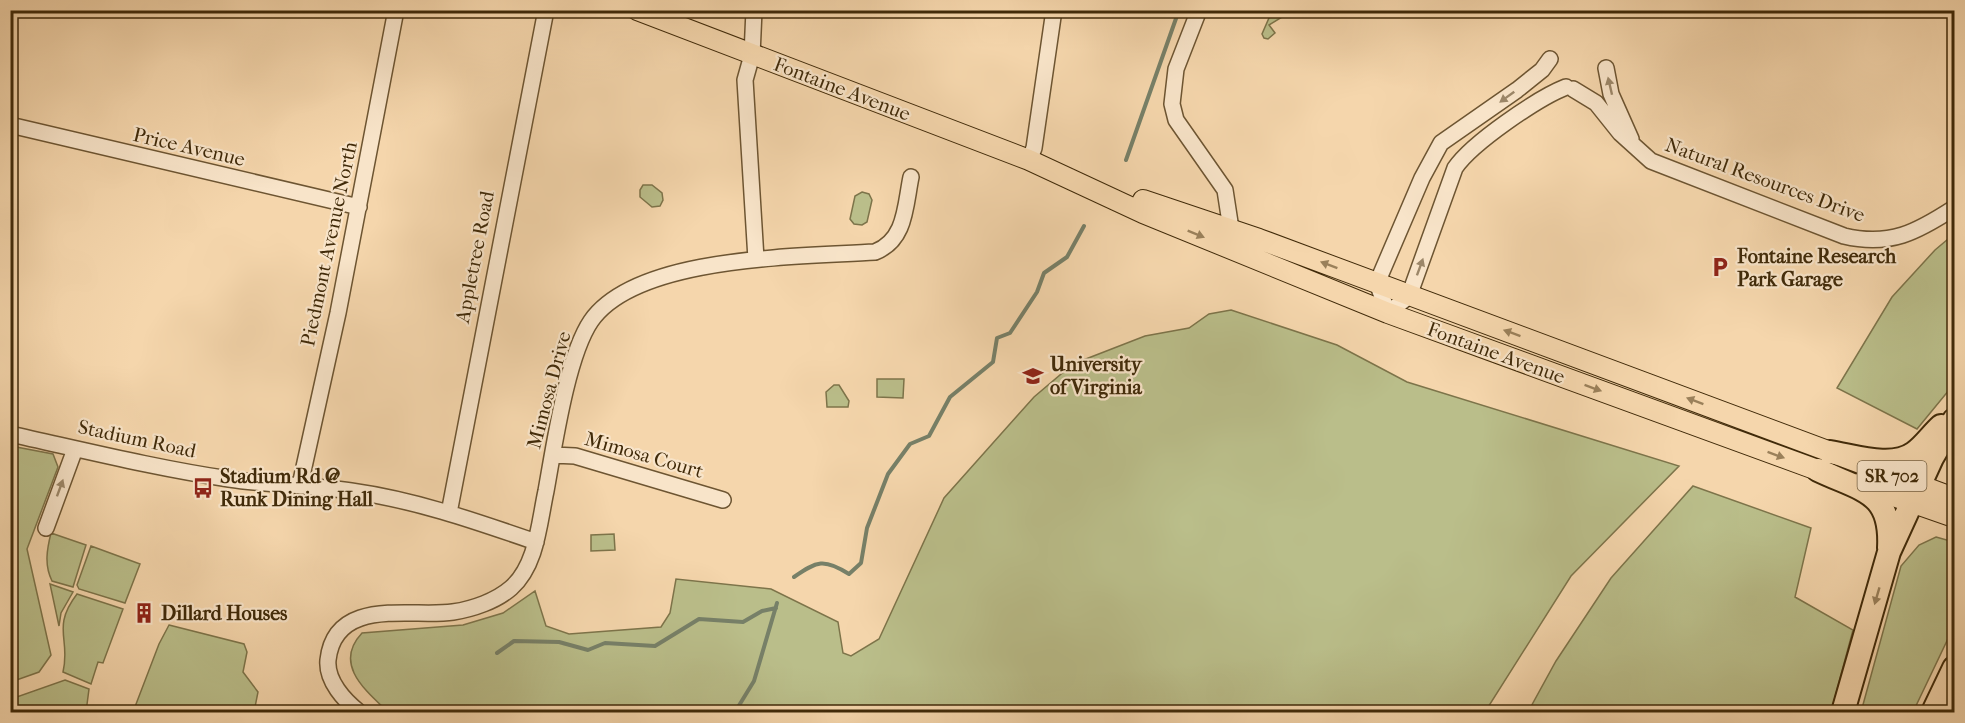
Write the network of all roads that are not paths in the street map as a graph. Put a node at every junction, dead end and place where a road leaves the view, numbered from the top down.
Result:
1 (396, 10) edge
2 (546, 10) edge
3 (637, 10) edge
4 (754, 10) edge
5 (1054, 10) edge
6 (1199, 10) edge
7 (752, 55) junction
8 (1550, 59) dead end
9 (1606, 68) dead end
10 (10, 125) edge
11 (1632, 142) junction
12 (1038, 164) junction
13 (911, 177) dead end
14 (359, 207) junction
15 (1954, 208) edge
16 (1231, 229) junction
17 (756, 259) junction
18 (1377, 284) junction
19 (1409, 296) junction
20 (1388, 313) junction
21 (1954, 411) edge
22 (1954, 420) edge
23 (10, 434) edge
24 (75, 449) junction
25 (553, 455) junction
26 (1824, 461) junction
27 (300, 485) junction
28 (1916, 495) junction
29 (1954, 498) edge
30 (723, 500) dead end
31 (449, 513) junction
32 (1954, 517) edge
33 (46, 528) dead end
34 (536, 542) junction
35 (1889, 552) junction
36 (1954, 668) edge
37 (359, 712) edge
38 (1843, 712) edge
39 (1933, 712) edge

1 - 14 street, Piedmont Avenue North
2 - 31 street, Appletree Road
3 - 7 main road, Fontaine Avenue
4 - 7 street
5 - 12 street
6 - 16 street
7 - 12 main road, Fontaine Avenue
7 - 17 street
8 -> 18 street
11 -> 9 street, Natural Resources Drive
10 - 14 street, Price Avenue
11 - 15 street, Natural Resources Drive
19 -> 11 street, Natural Resources Drive
12 - 16 main road, Fontaine Avenue
12 -> 20 main road, Fontaine Avenue
13 - 17 street, Mimosa Drive
14 - 27 street, Piedmont Avenue North
18 -> 16 main road, Fontaine Avenue
17 - 25 street, Mimosa Drive
18 - 19 main road, Fontaine Avenue
18 - 20 street
19 - 20 street
26 -> 19 main road, Fontaine Avenue
20 -> 26 main road, Fontaine Avenue
21 - 26 highway
22 - 28 highway
23 - 24 street, Stadium Road
24 - 27 street, Stadium Road
33 -> 24 street
25 - 30 street, Mimosa Court
25 - 34 street, Mimosa Drive
26 - 28 main road, Fontaine Avenue / SR 702
26 - 35 highway
27 - 31 street, Stadium Road
28 - 29 main road, Fontaine Avenue / SR 702
28 - 32 main road, Fontaine Avenue
28 - 35 highway
31 - 34 street, Stadium Road
34 - 37 street, Mimosa Drive
35 -> 38 highway
36 - 39 highway

